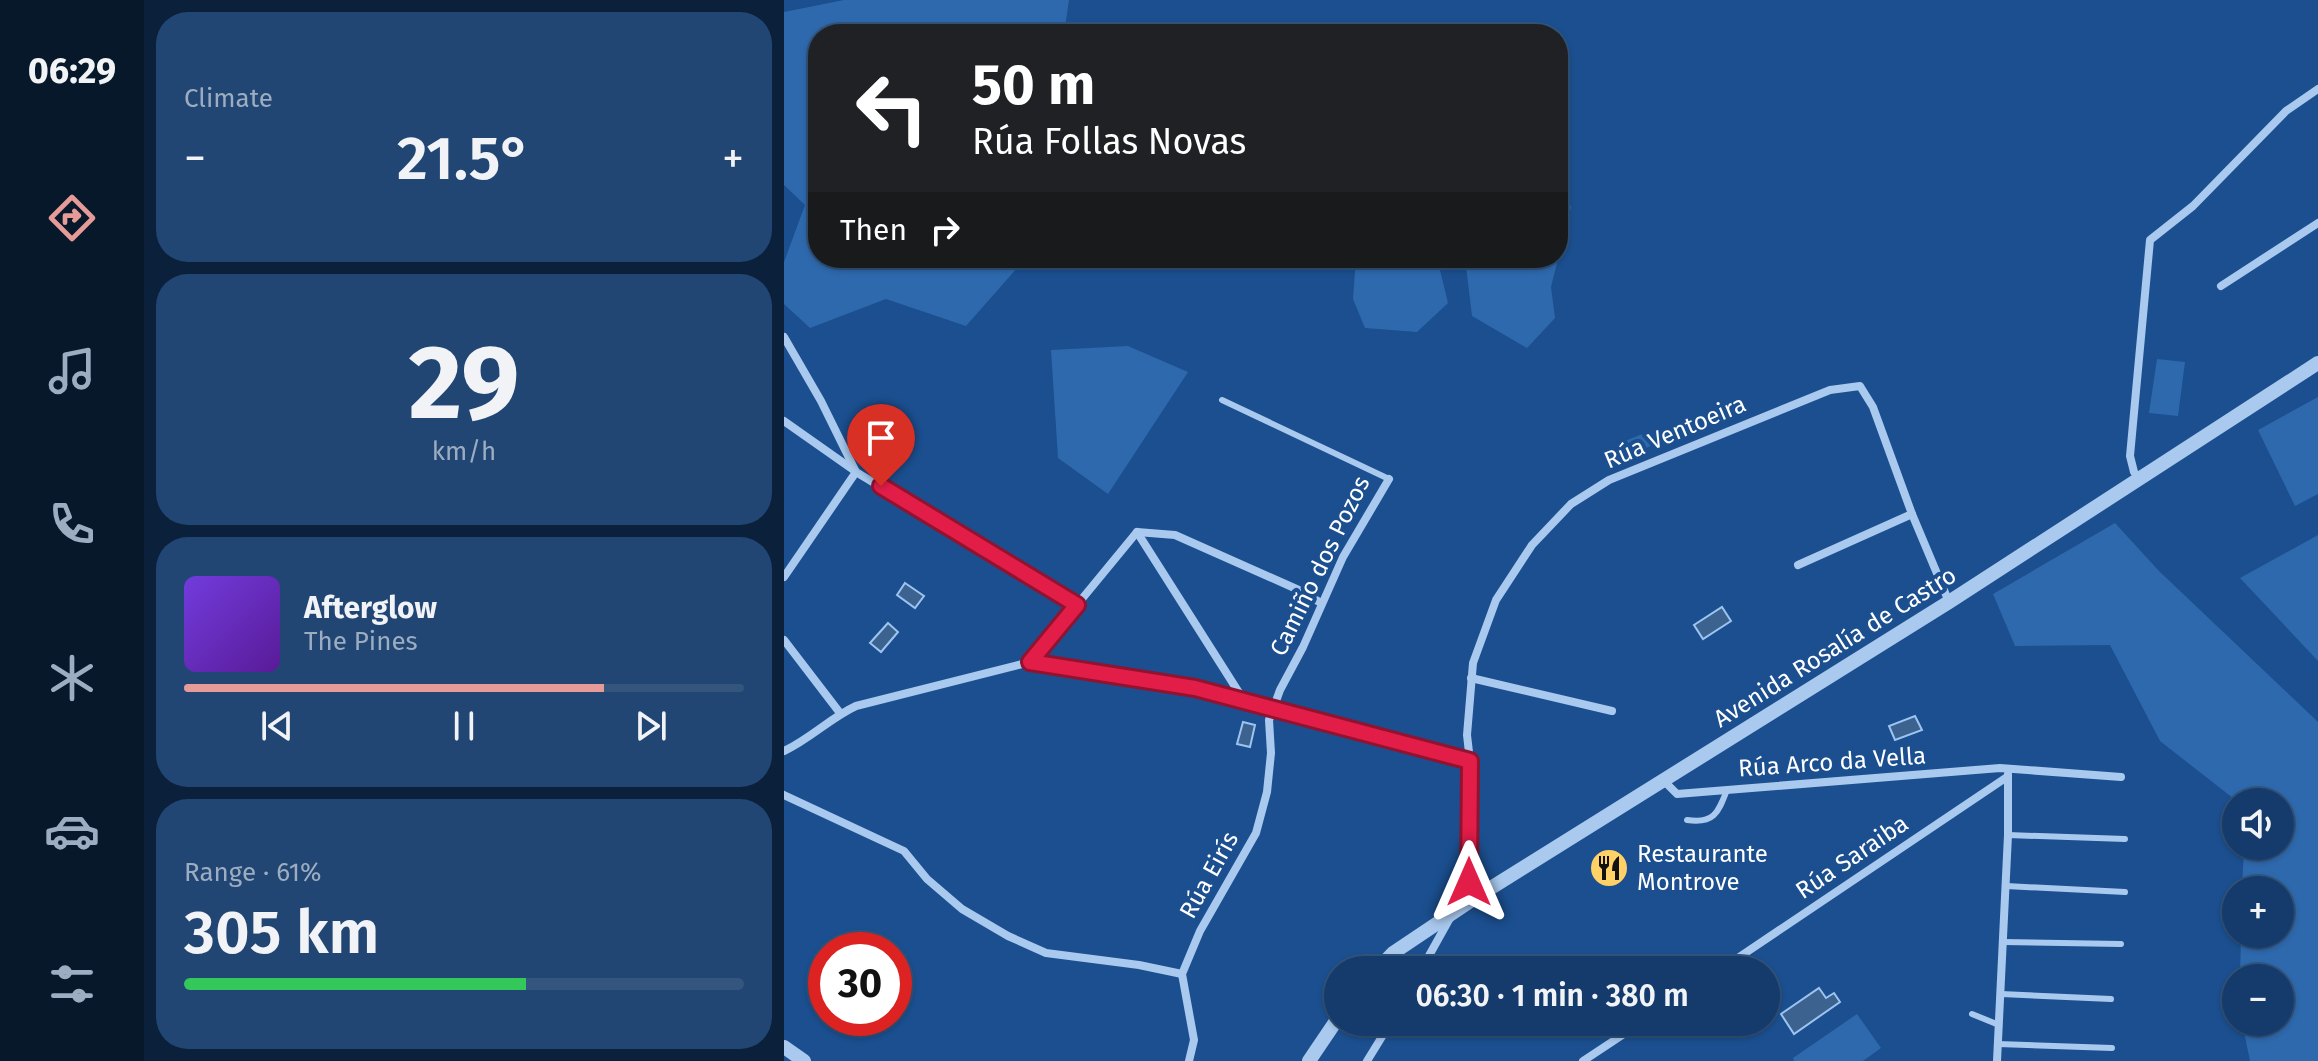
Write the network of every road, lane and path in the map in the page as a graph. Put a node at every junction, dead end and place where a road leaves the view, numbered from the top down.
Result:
1 (2318, 89) edge
2 (2318, 223) edge
3 (2221, 286) dead end
4 (784, 337) edge
5 (2318, 363) edge
6 (1222, 400) dead end
7 (784, 421) edge
8 (856, 472) junction
9 (1389, 479) joint
10 (2140, 479) junction
11 (1912, 514) junction
12 (1137, 532) junction
13 (1798, 565) dead end
14 (784, 577) edge
15 (1949, 602) junction
16 (1321, 603) junction
17 (1077, 605) junction
18 (784, 640) edge
19 (1030, 662) junction
20 (1471, 678) junction
21 (1243, 700) junction
22 (1275, 707) junction
23 (1612, 711) dead end
24 (840, 713) junction
25 (784, 751) edge
26 (1470, 761) junction
27 (2008, 773) junction
28 (2121, 777) dead end
29 (1664, 781) junction
30 (1727, 790) junction
31 (784, 795) edge
32 (1687, 820) dead end
33 (2008, 835) junction
34 (2125, 839) dead end
35 (2006, 886) junction
36 (2125, 892) dead end
37 (1478, 896) junction
38 (1454, 911) junction
39 (2003, 942) junction
40 (2121, 944) dead end
41 (1390, 956) edge
42 (1429, 956) edge
43 (1740, 956) edge
44 (1182, 974) junction
45 (2001, 994) junction
46 (2111, 999) dead end
47 (1972, 1014) dead end
48 (1999, 1025) junction
49 (1326, 1036) edge
50 (1382, 1036) edge
51 (1621, 1036) edge
52 (1998, 1044) junction
53 (784, 1047) edge
54 (2112, 1048) dead end
55 (802, 1060) edge
56 (1189, 1061) edge
57 (1309, 1061) edge
58 (1367, 1061) edge
59 (1583, 1061) edge
60 (1997, 1061) edge

1 - 10 street
2 - 3 street
4 - 8 street
5 - 10 street, Avenida Rosalía de Castro
6 - 9 lane, Camiño dos Pozos
7 - 8 street
8 - 14 street
8 - 17 street
9 - 16 street, Camiño dos Pozos
10 - 15 street, Avenida Rosalía de Castro
11 - 13 street
11 - 15 street, Rúa Ventoeira
11 - 20 street, Rúa Ventoeira
12 - 16 street
12 - 17 street
12 - 21 street
15 - 29 street, Avenida Rosalía de Castro
16 - 22 street, Camiño dos Pozos
17 - 19 street
18 - 24 street
19 - 21 street
19 - 24 street
20 - 23 street
20 - 26 street, Rúa Ventoeira
21 - 22 street
22 - 26 street
22 - 44 street, Rúa Eirís
24 - 25 street
26 - 37 street, Rúa Ventoeira
27 - 28 street, Rúa Arco da Vella
27 - 30 street, Rúa Arco da Vella
27 - 33 street
27 - 43 street, Rúa Saraiba
29 - 30 street, Rúa Arco da Vella
29 - 37 street, Avenida Rosalía de Castro
30 - 32 lane
31 - 44 street
33 - 34 lane
33 - 35 street
35 - 36 lane
35 - 39 street
37 - 38 street, Avenida Rosalía de Castro
38 - 41 street, Avenida Rosalía de Castro
38 - 42 street
39 - 40 lane
39 - 45 street
44 - 56 street
45 - 46 lane
45 - 48 street
47 - 48 lane
48 - 52 street
49 - 57 street
50 - 58 street
51 - 59 street
52 - 54 lane
52 - 60 street
53 - 55 street

